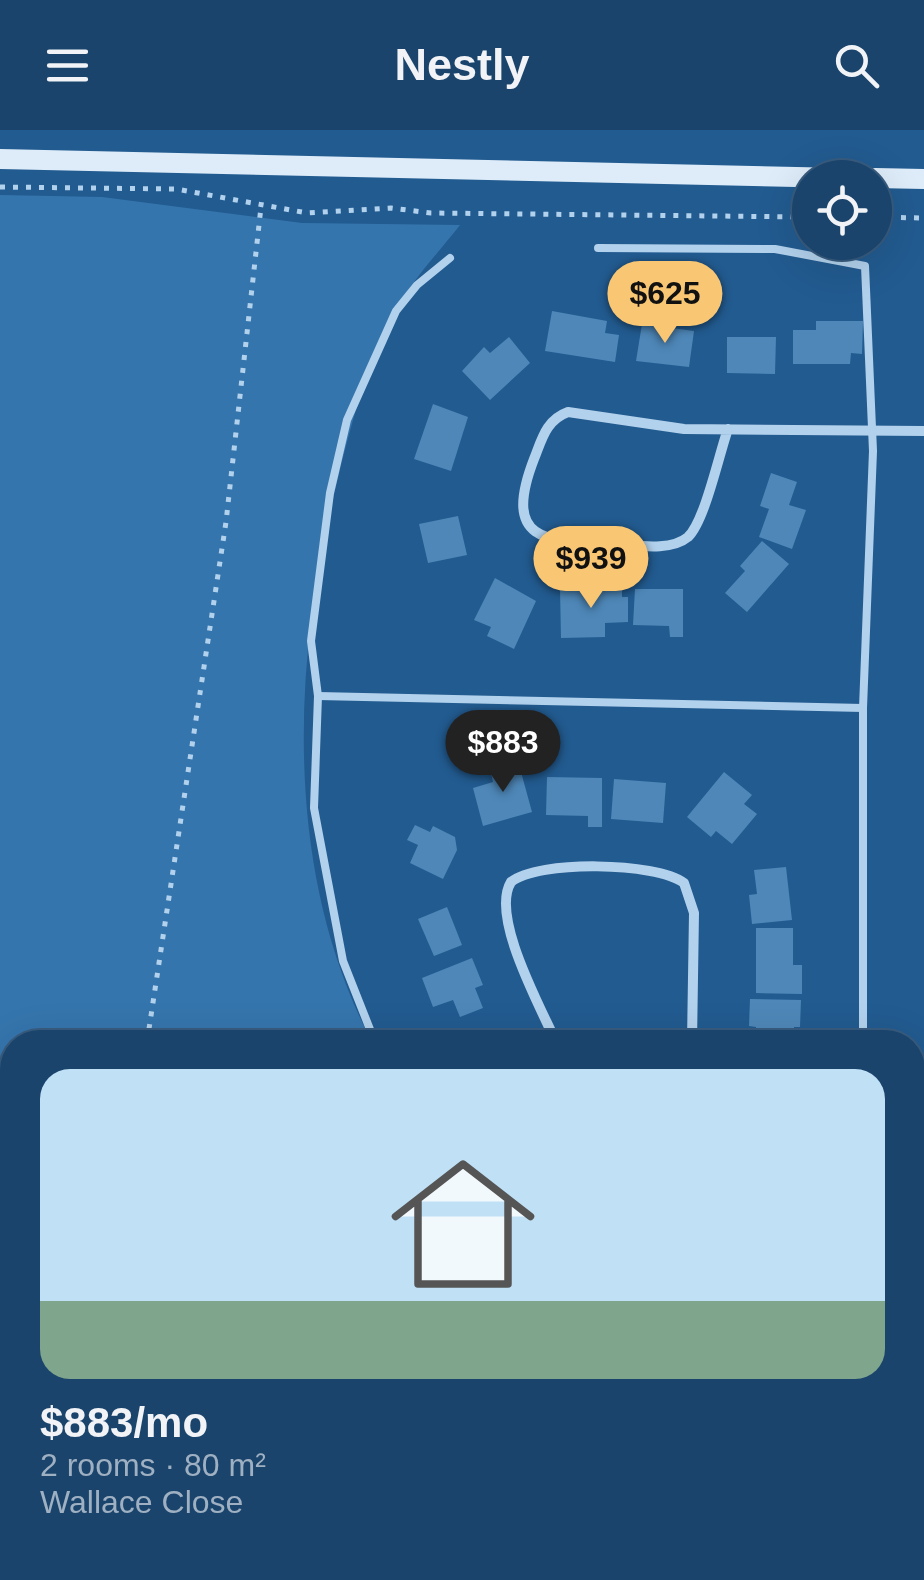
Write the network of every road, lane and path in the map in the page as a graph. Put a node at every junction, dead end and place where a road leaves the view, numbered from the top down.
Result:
1 (0, 159) edge
2 (792, 177) edge
3 (892, 178) edge
4 (924, 179) edge
5 (0, 187) edge
6 (262, 207) junction
7 (792, 216) edge
8 (892, 217) edge
9 (924, 218) edge
10 (598, 248) dead end
11 (450, 258) dead end
12 (728, 429) junction
13 (872, 431) junction
14 (924, 431) edge
15 (318, 696) junction
16 (863, 708) junction
17 (148, 1030) edge
18 (370, 1030) edge
19 (551, 1030) edge
20 (692, 1030) edge
21 (863, 1030) edge

1 - 2 main road
3 - 4 main road
5 - 6 path
6 - 7 path
6 - 17 path
8 - 9 path
10 - 13 lane
11 - 15 lane
12 - 12 street
12 - 13 street
13 - 14 street
13 - 16 lane
15 - 16 lane
15 - 18 lane
16 - 21 lane
19 - 20 street

